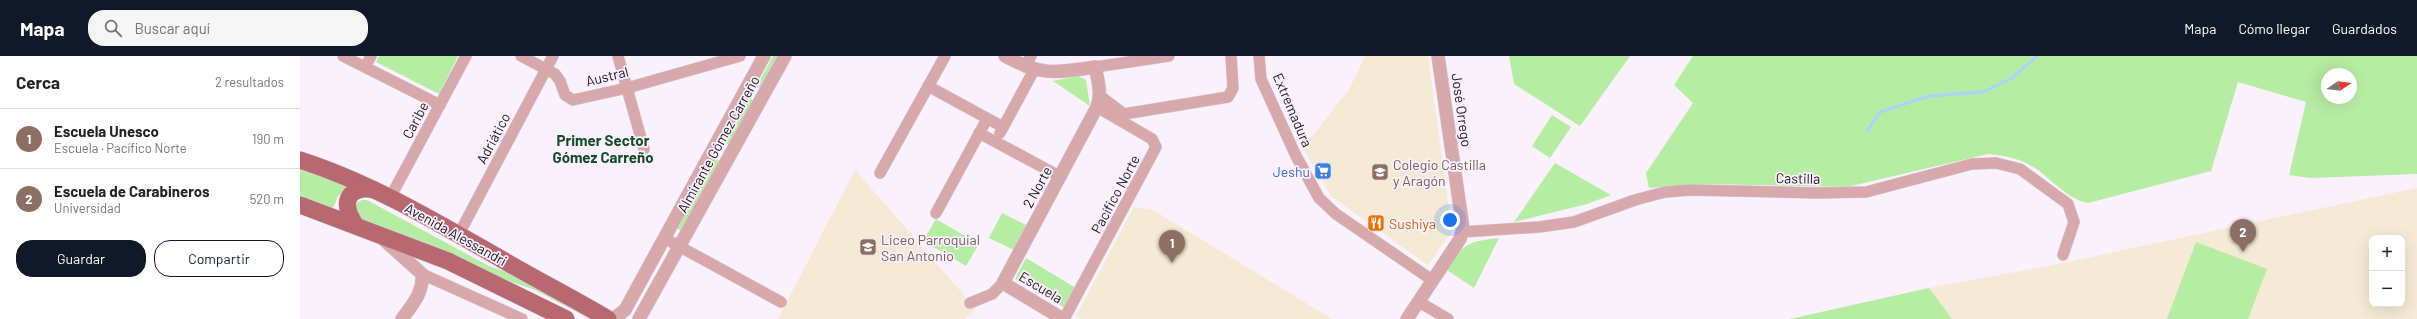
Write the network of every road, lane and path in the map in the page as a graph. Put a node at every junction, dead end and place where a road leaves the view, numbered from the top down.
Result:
1 (343, 56) edge
2 (371, 56) edge
3 (466, 56) edge
4 (521, 56) edge
5 (553, 56) edge
6 (618, 56) edge
7 (740, 56) edge
8 (764, 56) edge
9 (784, 56) edge
10 (944, 56) edge
11 (1005, 56) edge
12 (1169, 56) edge
13 (1231, 56) edge
14 (1259, 56) edge
15 (1438, 56) edge
16 (1030, 64) edge
17 (365, 67) junction
18 (1095, 67) junction
19 (547, 69) junction
20 (748, 85) junction
21 (928, 86) junction
22 (627, 88) junction
23 (764, 94) junction
24 (1099, 102) junction
25 (440, 105) junction
26 (987, 119) junction
27 (1003, 127) junction
28 (979, 133) junction
29 (995, 141) junction
30 (715, 145) junction
31 (644, 149) dead end
32 (731, 154) junction
33 (300, 160) edge
34 (880, 173) dead end
35 (1061, 177) junction
36 (374, 190) junction
37 (390, 198) junction
38 (300, 205) edge
39 (936, 213) dead end
40 (356, 226) junction
41 (1462, 232) junction
42 (377, 234) junction
43 (459, 234) junction
44 (664, 238) junction
45 (679, 246) junction
46 (2063, 255) dead end
47 (422, 274) junction
48 (1432, 280) junction
49 (1003, 283) junction
50 (781, 302) dead end
51 (1419, 302) junction
52 (970, 303) dead end
53 (402, 319) edge
54 (522, 319) edge
55 (566, 319) edge
56 (608, 319) edge
57 (613, 319) edge
58 (639, 319) edge
59 (1064, 319) edge
60 (1407, 319) edge
61 (1448, 319) edge

1 - 17 street
2 - 17 street
3 - 25 street, Caribe
4 - 19 street, Austral
5 - 19 street, Adriático
6 - 22 street
7 - 22 street, Austral
8 - 20 street, Almirante Gómez Carreño
9 - 23 street, Almirante Gómez Carreño
10 - 21 street
11 - 16 street
12 - 18 street
13 - 24 street
14 - 48 street, Extremadura
15 - 41 street, José Orrego
16 - 18 street
16 - 27 street
17 - 25 street
18 - 24 street
19 - 22 street, Austral
19 - 43 street, Adriático
20 - 23 street
20 - 30 street, Almirante Gómez Carreño
21 - 26 street
21 - 34 street
22 - 31 street
23 - 32 street, Almirante Gómez Carreño
24 - 35 street, 2 Norte
24 - 59 street, Pacífico Norte
25 - 37 street, Caribe
26 - 27 street
26 - 28 street
27 - 29 street
28 - 29 street
28 - 39 street
29 - 35 street
30 - 32 street
30 - 44 street, Almirante Gómez Carreño
32 - 45 street, Almirante Gómez Carreño
33 - 36 main road, Avenida Alessandri
35 - 49 street, 2 Norte
36 - 37 main road, Avenida Alessandri
36 - 40 main road
37 - 43 main road, Avenida Alessandri
38 - 40 main road, Avenida Alessandri
40 - 42 main road, Avenida Alessandri
41 - 46 street, Castilla
41 - 48 street
42 - 47 street
42 - 55 main road, Avenida Alessandri
43 - 56 main road, Avenida Alessandri
44 - 45 street
44 - 57 street, Almirante Gómez Carreño
45 - 50 street
45 - 58 street, Almirante Gómez Carreño
47 - 53 street
47 - 54 street
48 - 51 street
49 - 52 street, 2 Norte
49 - 59 street, Escuela
51 - 60 street
51 - 61 street

